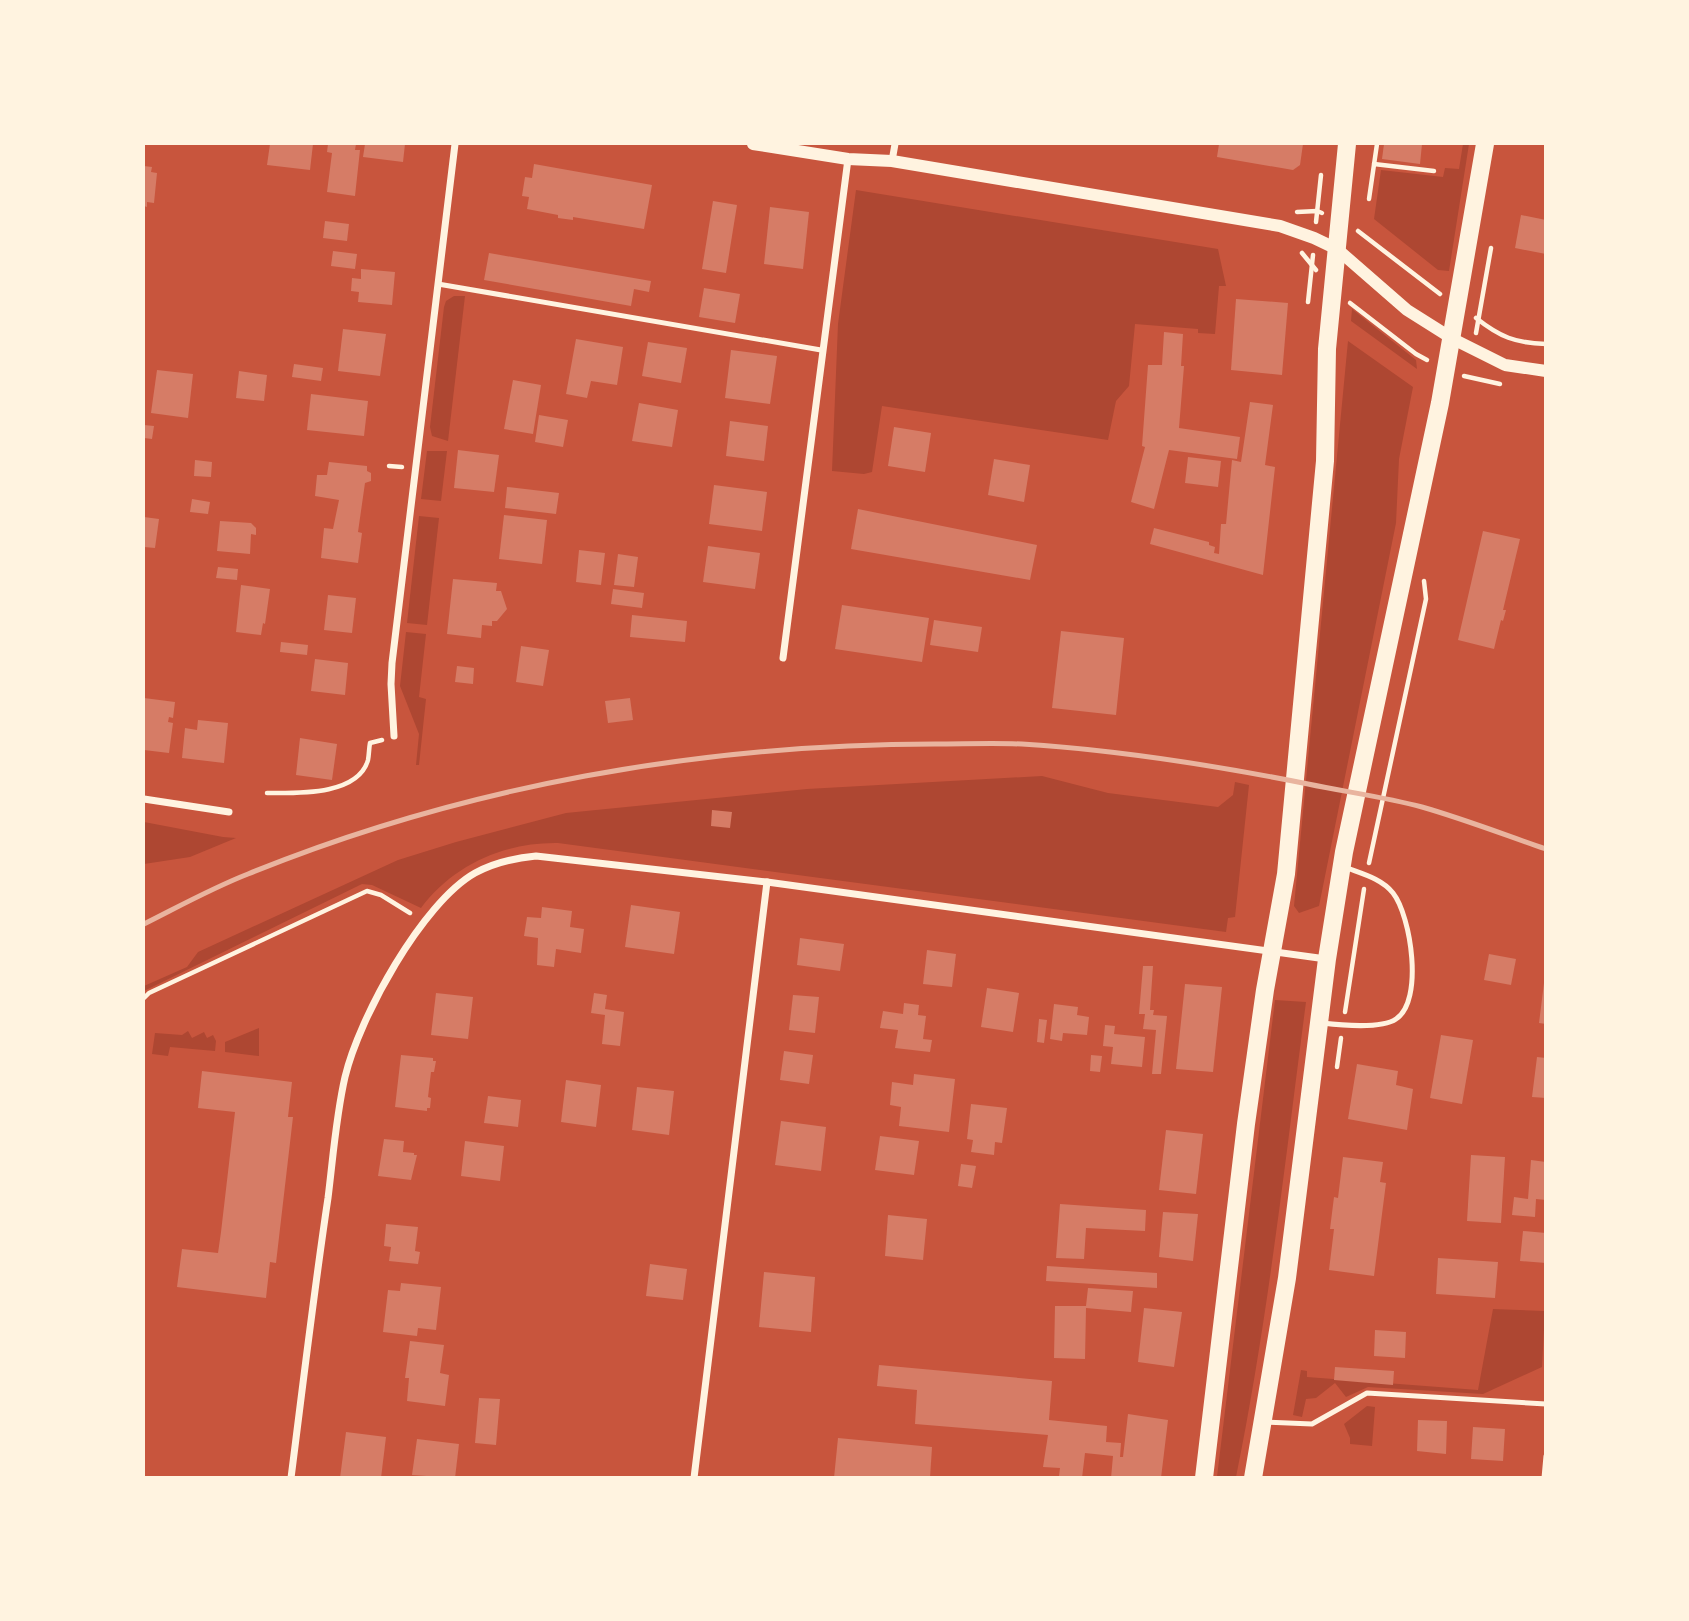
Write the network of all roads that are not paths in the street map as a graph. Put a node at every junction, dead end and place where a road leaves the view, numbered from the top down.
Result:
1 (456, 144) edge
2 (753, 144) edge
3 (895, 144) edge
4 (1348, 144) edge
5 (1485, 144) edge
6 (848, 159) junction
7 (892, 161) junction
8 (1337, 249) junction
9 (438, 284) junction
10 (1452, 339) junction
11 (821, 350) junction
12 (1545, 371) edge
13 (783, 659) dead end
14 (394, 736) road end
15 (144, 799) edge
16 (229, 812) dead end
17 (1342, 866) junction
18 (767, 882) junction
19 (1273, 951) junction
20 (1327, 959) junction
21 (1319, 1023) junction
22 (1545, 1404) edge
23 (1263, 1422) junction
24 (1545, 1456) edge
25 (291, 1478) edge
26 (694, 1478) edge
27 (1204, 1478) edge
28 (1253, 1478) edge
29 (1544, 1478) edge

1 - 9 street
2 - 6 street
3 - 7 street
4 - 8 main road
5 - 10 main road
6 - 7 street
6 - 11 street
7 - 8 street
8 - 10 street
8 - 19 main road
9 - 11 lane
9 - 14 street
10 - 12 street
10 - 17 main road
11 - 13 street
15 - 16 street
17 - 20 main road
17 - 21 lane
18 - 19 street
18 - 25 street
18 - 26 street
19 - 20 street
19 - 27 main road
20 - 21 main road
21 - 23 main road
22 - 23 lane
23 - 28 main road
24 - 29 lane

